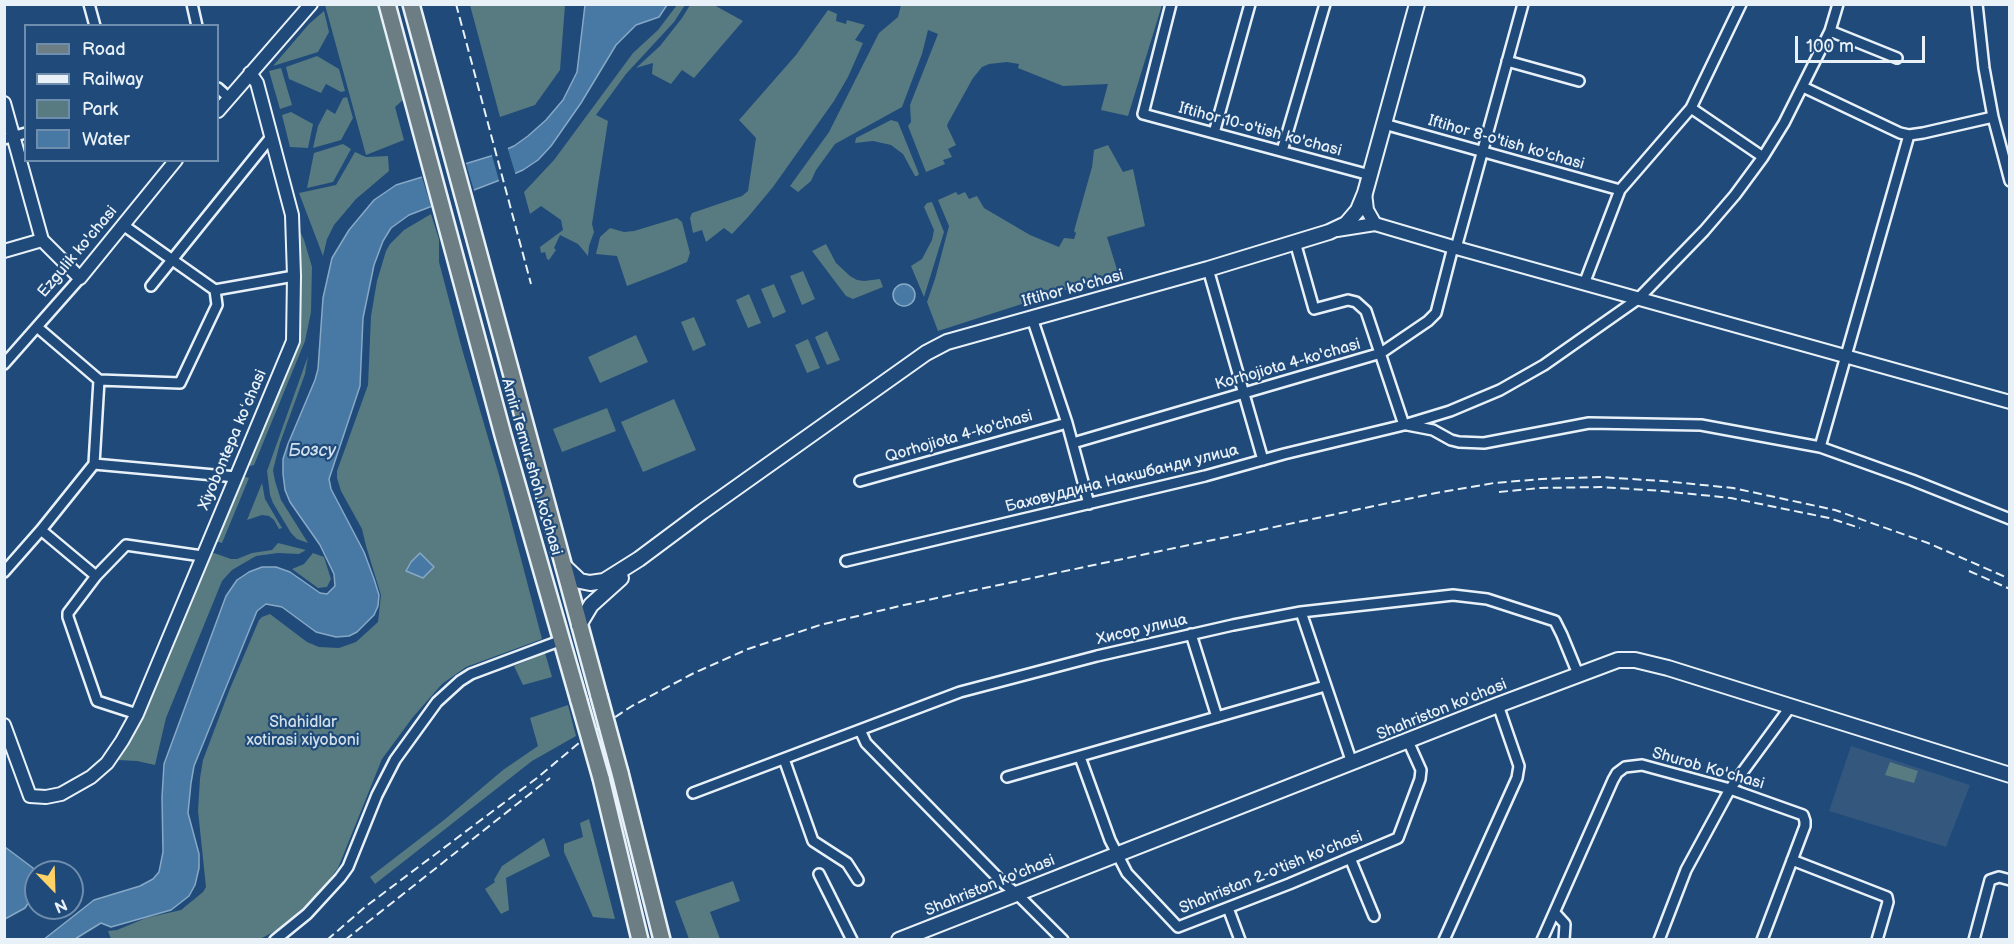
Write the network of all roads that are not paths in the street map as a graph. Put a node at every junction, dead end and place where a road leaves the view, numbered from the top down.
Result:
1 (89, 4) edge
2 (192, 4) edge
3 (311, 4) edge
4 (387, 4) edge
5 (411, 4) edge
6 (1171, 4) edge
7 (1250, 4) edge
8 (1325, 4) edge
9 (1417, 4) edge
10 (1523, 4) edge
11 (1741, 4) edge
12 (1838, 4) edge
13 (1977, 4) edge
14 (94, 24) edge
15 (197, 24) edge
16 (1830, 31) junction
17 (1897, 58) dead end
18 (1508, 62) junction
19 (250, 73) junction
20 (1579, 81) dead end
21 (1803, 87) junction
22 (219, 89) edge
23 (228, 97) junction
24 (4, 103) edge
25 (1691, 108) junction
26 (219, 110) edge
27 (1993, 117) junction
28 (1384, 124) junction
29 (1214, 132) junction
30 (1909, 135) junction
31 (14, 136) edge
32 (271, 137) junction
33 (1282, 151) junction
34 (1482, 151) junction
35 (2006, 154) edge
36 (1763, 157) junction
37 (174, 162) edge
38 (1370, 175) junction
39 (2010, 181) edge
40 (1620, 190) junction
41 (1365, 193) junction
42 (1375, 224) junction
43 (123, 225) junction
44 (1329, 232) junction
45 (42, 240) junction
46 (1295, 242) junction
47 (1454, 248) junction
48 (4, 251) edge
49 (173, 260) junction
50 (1208, 268) junction
51 (294, 276) junction
52 (80, 278) junction
53 (1584, 284) junction
54 (151, 286) dead end
55 (215, 290) junction
56 (1638, 299) junction
57 (1032, 318) junction
58 (37, 327) junction
59 (1381, 353) junction
60 (1846, 357) junction
61 (4, 364) edge
62 (99, 380) junction
63 (1244, 393) junction
64 (2010, 402) edge
65 (1067, 423) junction
66 (1404, 424) junction
67 (1072, 443) junction
68 (1820, 447) junction
69 (1263, 460) junction
70 (94, 464) junction
71 (236, 477) junction
72 (860, 481) dead end
73 (1089, 504) junction
74 (2010, 519) edge
75 (42, 530) junction
76 (202, 556) junction
77 (639, 559) junction
78 (846, 561) dead end
79 (563, 566) junction
80 (4, 572) edge
81 (96, 576) junction
82 (1301, 612) junction
83 (579, 625) junction
84 (1191, 634) junction
85 (561, 640) junction
86 (1578, 674) junction
87 (1325, 686) junction
88 (1498, 705) junction
89 (1791, 706) junction
90 (137, 714) junction
91 (1217, 717) junction
92 (4, 725) edge
93 (860, 730) junction
94 (1408, 741) junction
95 (1080, 757) junction
96 (784, 759) junction
97 (1352, 764) junction
98 (2010, 775) edge
99 (1007, 777) dead end
100 (1730, 789) junction
101 (693, 793) dead end
102 (1117, 853) junction
103 (1350, 858) junction
104 (1792, 860) junction
105 (819, 874) dead end
106 (858, 880) dead end
107 (2010, 880) edge
108 (1016, 893) junction
109 (1228, 908) junction
110 (1555, 913) junction
111 (1374, 916) dead end
112 (275, 939) edge
113 (640, 939) edge
114 (663, 939) edge
115 (852, 939) edge
116 (902, 939) edge
117 (1063, 939) edge
118 (1240, 939) edge
119 (1444, 939) edge
120 (1542, 939) edge
121 (1564, 939) edge
122 (1659, 939) edge
123 (1762, 939) edge
124 (1877, 939) edge
125 (1974, 939) edge

1 - 14 street
2 - 15 street
3 - 19 street
4 - 85 main road, Amir Temur shoh ko'chasi
5 - 79 main road, Amir Temur shoh ko'chasi
6 - 29 street, Iftihor 10-o'tish ko'chasi
7 - 29 street
8 - 33 street
9 - 28 main road, Iftihor ko'chasi
10 - 18 street, Korhojiota 4-ko'chasi
11 - 25 street
12 - 16 street, Баховуддина Накшбанди улица
13 - 27 street
16 - 17 street
16 - 21 street, Баховуддина Накшбанди улица
18 - 20 street
18 - 34 street, Korhojiota 4-ko'chasi
19 - 23 street
19 - 32 street, Xiyobontepa koʻchasi
21 - 30 street
21 - 36 street, Баховуддина Накшбанди улица
22 - 23 street
23 - 26 street
24 - 31 street
25 - 36 street
25 - 40 street
27 - 30 street
27 - 35 street
28 - 34 street, Iftihor 8-o'tish ko'chasi
28 - 38 main road, Iftihor ko'chasi
29 - 33 street, Iftihor 10-o'tish ko'chasi
30 - 60 street
31 - 45 street
32 - 49 street
32 - 51 street, Xiyobontepa koʻchasi
33 - 38 street, Iftihor 10-o'tish ko'chasi
34 - 40 street, Iftihor 8-o'tish ko'chasi
34 - 47 street, Korhojiota 4-ko'chasi
35 - 39 street
36 - 56 street, Баховуддина Накшбанди улица
37 - 43 street, Ezgulik ko'chasi
38 - 41 main road, Iftihor ko'chasi
40 - 53 street
41 - 42 street
41 - 44 main road, Iftihor ko'chasi
42 - 44 street
42 - 47 street
43 - 49 street
43 - 52 street, Ezgulik ko'chasi
44 - 46 main road, Iftihor ko'chasi
45 - 48 street
45 - 52 street
46 - 50 main road, Iftihor ko'chasi
46 - 59 street
47 - 53 street
47 - 59 street, Korhojiota 4-ko'chasi
49 - 54 street
49 - 55 street
50 - 57 main road, Iftihor ko'chasi
50 - 63 street
51 - 55 street
51 - 71 street, Xiyobontepa koʻchasi
52 - 58 street, Ezgulik ko'chasi
53 - 56 street
55 - 62 street
56 - 60 street
56 - 66 street, Баховуддина Накшбанди улица
57 - 65 street
57 - 77 main road, Iftihor ko'chasi
58 - 61 street, Ezgulik ko'chasi
58 - 62 street
59 - 63 street, Korhojiota 4-ko'chasi
59 - 66 street
60 - 64 street
60 - 68 street
62 - 70 street
63 - 67 street, Korhojiota 4-ko'chasi
63 - 69 street
65 - 67 street
65 - 72 street, Qorhojiota 4-ko'chasi
66 - 68 street
66 - 69 street, Баховуддина Накшбанди улица
67 - 73 street
68 - 74 street
69 - 73 street, Баховуддина Накшбанди улица
70 - 71 street
70 - 75 street
71 - 76 street, Xiyobontepa koʻchasi
73 - 78 street, Баховуддина Накшбанди улица
75 - 80 street
75 - 81 street
76 - 81 street
76 - 90 street, Xiyobontepa koʻchasi
77 - 79 main road, Iftihor ko'chasi
77 - 83 main road, Iftihor ko'chasi
79 - 83 main road, Amir Temur shoh ko'chasi
81 - 90 street
82 - 84 street, Хисор улица
82 - 86 street, Хисор улица
82 - 87 street
83 - 114 main road, Amir Temur shoh ko'chasi, bridge
84 - 91 street
84 - 93 street, Хисор улица
85 - 112 street
85 - 113 main road, Amir Temur shoh ko'chasi, bridge
86 - 88 main road, Shahriston ko'chasi
86 - 89 main road, Shahriston ko'chasi
87 - 91 street
87 - 97 street
88 - 94 main road, Shahriston ko'chasi
88 - 119 street
89 - 98 main road, Shahriston ko'chasi
89 - 100 street
90 - 92 street, Xiyobontepa koʻchasi
91 - 95 street
93 - 96 street, Хисор улица
93 - 108 street
94 - 97 main road, Shahriston ko'chasi
94 - 103 street, Shahristan 2-o'tish ko'chasi
95 - 99 street
95 - 102 street, Shahristan 2-o'tish ko'chasi
96 - 101 street, Хисор улица
96 - 106 street
97 - 102 main road, Shahriston ko'chasi
100 - 104 street, Shurob Ko'chasi
100 - 110 street, Shurob Ko'chasi
100 - 122 street
102 - 108 main road, Shahriston ko'chasi
102 - 109 street, Shahristan 2-o'tish ko'chasi
103 - 109 street, Shahristan 2-o'tish ko'chasi
103 - 111 street
104 - 123 street, Shurob Ko'chasi
104 - 124 street
105 - 115 street
107 - 125 street
108 - 116 main road, Shahriston ko'chasi
108 - 117 street
109 - 118 street
110 - 120 street, Shurob Ko'chasi
110 - 121 street

